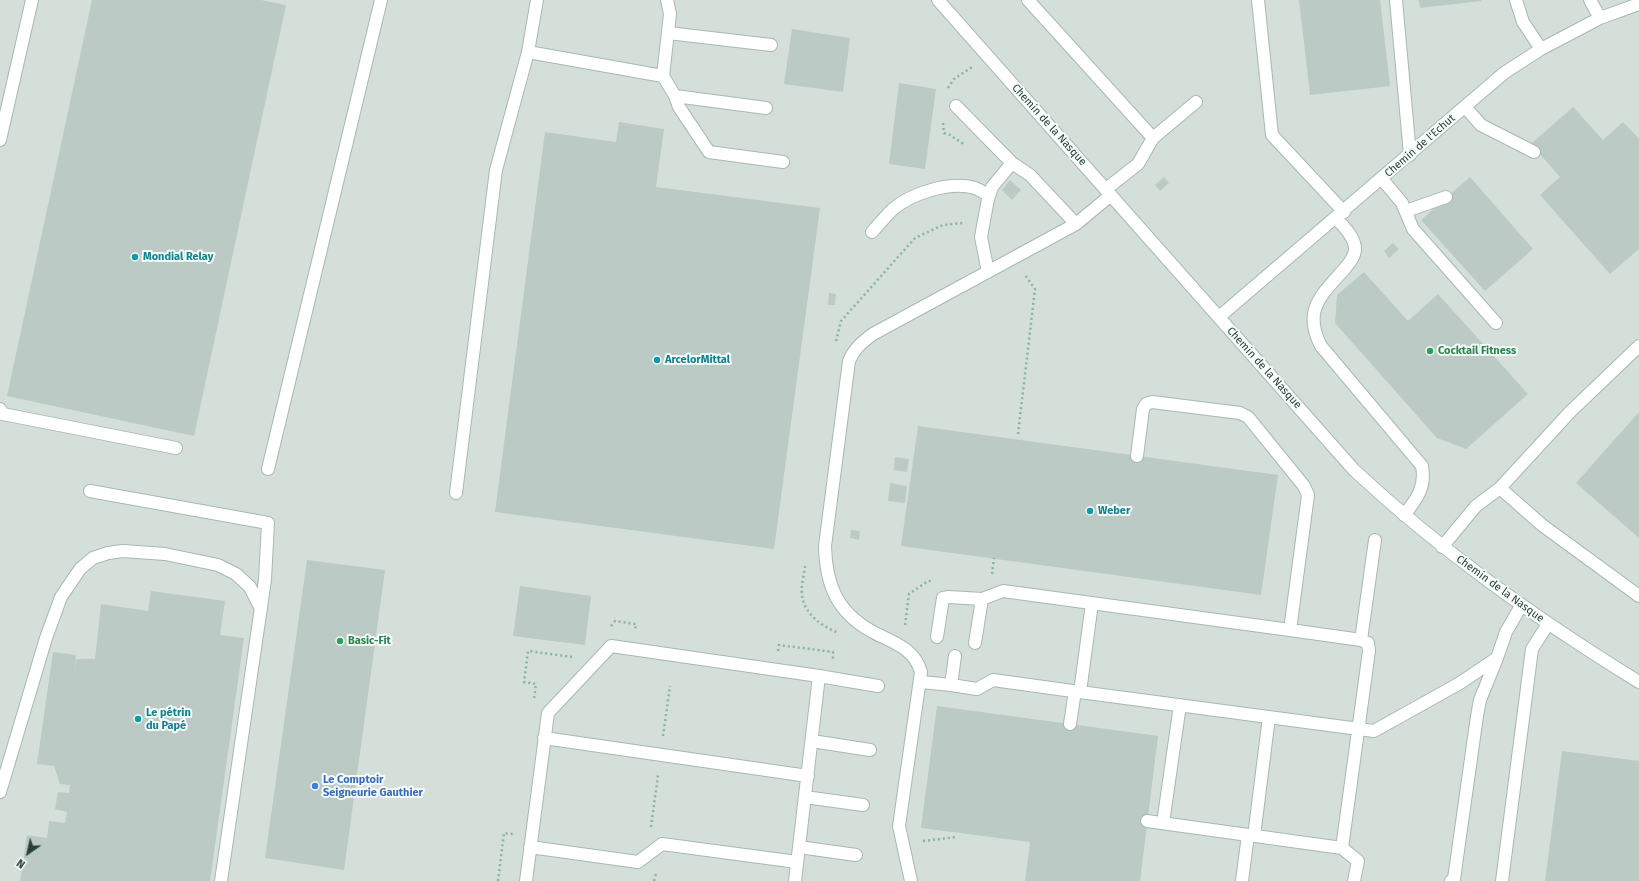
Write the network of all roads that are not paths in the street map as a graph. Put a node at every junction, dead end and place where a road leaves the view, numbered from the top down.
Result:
1 (32, 0) edge
2 (381, 0) edge
3 (538, 0) edge
4 (667, 0) edge
5 (938, 0) edge
6 (1028, 0) edge
7 (1258, 0) edge
8 (1396, 0) edge
9 (1516, 0) edge
10 (1590, 0) edge
11 (1639, 4) edge
12 (1600, 18) junction
13 (668, 33) junction
14 (771, 45) dead end
15 (1541, 50) junction
16 (528, 52) junction
17 (663, 76) junction
18 (676, 96) junction
19 (1196, 102) dead end
20 (956, 106) dead end
21 (1465, 107) junction
22 (766, 108) dead end
23 (1153, 138) junction
24 (0, 140) edge
25 (1534, 152) dead end
26 (1410, 155) junction
27 (783, 162) dead end
28 (1012, 163) junction
29 (1382, 179) junction
30 (1109, 192) junction
31 (989, 195) junction
32 (1446, 197) dead end
33 (1406, 211) junction
34 (1340, 215) junction
35 (1076, 224) junction
36 (872, 232) dead end
37 (988, 272) junction
38 (1219, 317) junction
39 (1496, 323) dead end
40 (1639, 346) edge
41 (0, 409) edge
42 (176, 448) dead end
43 (1137, 456) dead end
44 (268, 469) dead end
45 (1500, 488) junction
46 (90, 491) dead end
47 (456, 493) dead end
48 (1404, 515) junction
49 (1374, 540) dead end
50 (1442, 547) junction
51 (1639, 596) edge
52 (982, 599) junction
53 (1092, 603) junction
54 (1521, 606) junction
55 (261, 609) junction
56 (1548, 624) junction
57 (1290, 630) junction
58 (937, 637) dead end
59 (1361, 640) junction
60 (975, 643) dead end
61 (955, 656) dead end
62 (1497, 658) junction
63 (825, 677) junction
64 (920, 682) junction
65 (1639, 682) edge
66 (951, 685) junction
67 (878, 686) dead end
68 (1077, 691) junction
69 (1180, 705) junction
70 (1269, 717) junction
71 (1070, 724) dead end
72 (1358, 729) junction
73 (544, 738) junction
74 (812, 741) junction
75 (870, 750) dead end
76 (808, 776) junction
77 (0, 792) edge
78 (805, 797) junction
79 (863, 805) dead end
80 (1147, 821) dead end
81 (1163, 823) junction
82 (1251, 836) junction
83 (530, 847) junction
84 (799, 847) junction
85 (1342, 848) junction
86 (856, 855) dead end
87 (797, 862) junction
88 (1453, 880) edge
89 (221, 881) edge
90 (526, 881) edge
91 (795, 881) edge
92 (911, 881) edge
93 (1242, 881) edge
94 (1354, 881) edge
95 (1502, 881) edge

1 - 24 street
2 - 44 street
3 - 16 street
4 - 13 street
5 - 30 street, Chemin de la Nasque
6 - 23 street
7 - 34 street
8 - 26 street
9 - 15 street
10 - 12 street
11 - 12 street, Chemin de l'Echut
12 - 15 street, Chemin de l'Echut
13 - 14 street
13 - 17 street
15 - 21 street, Chemin de l'Echut
16 - 17 street
16 - 47 street
17 - 18 street
18 - 22 street
18 - 27 street
19 - 23 street
20 - 28 street
21 - 25 street
21 - 26 street, Chemin de l'Echut
23 - 30 street
26 - 29 street, Chemin de l'Echut
28 - 31 street
28 - 35 street
29 - 33 street
29 - 34 street, Chemin de l'Echut
30 - 35 street
30 - 38 street, Chemin de la Nasque
31 - 36 street
31 - 37 street
32 - 33 street
33 - 39 street
34 - 38 street, Chemin de l'Echut
34 - 48 street
35 - 37 street
37 - 64 street
38 - 48 street, Chemin de la Nasque
40 - 45 street
41 - 42 street
43 - 57 street
45 - 50 street
45 - 51 street
46 - 55 street
48 - 50 street, Chemin de la Nasque
49 - 59 street
50 - 54 street, Chemin de la Nasque
52 - 53 street
52 - 58 street
52 - 60 street
53 - 57 street
53 - 68 street
54 - 56 street, Chemin de la Nasque
54 - 62 street
55 - 77 street
55 - 89 street
56 - 65 street, Chemin de la Nasque
56 - 95 street
57 - 59 street
59 - 72 street
61 - 66 street
62 - 72 street
62 - 88 street
63 - 67 street
63 - 73 street
63 - 74 street
64 - 66 street
64 - 92 street
66 - 68 street
68 - 69 street
68 - 71 street
69 - 70 street
69 - 81 street
70 - 72 street
70 - 82 street
72 - 85 street
73 - 76 street
73 - 83 street
74 - 75 street
74 - 76 street
76 - 78 street
78 - 79 street
78 - 84 street
80 - 81 street
81 - 82 street
82 - 85 street
82 - 93 street
83 - 87 street
83 - 90 street
84 - 86 street
84 - 87 street
85 - 94 street
87 - 91 street

